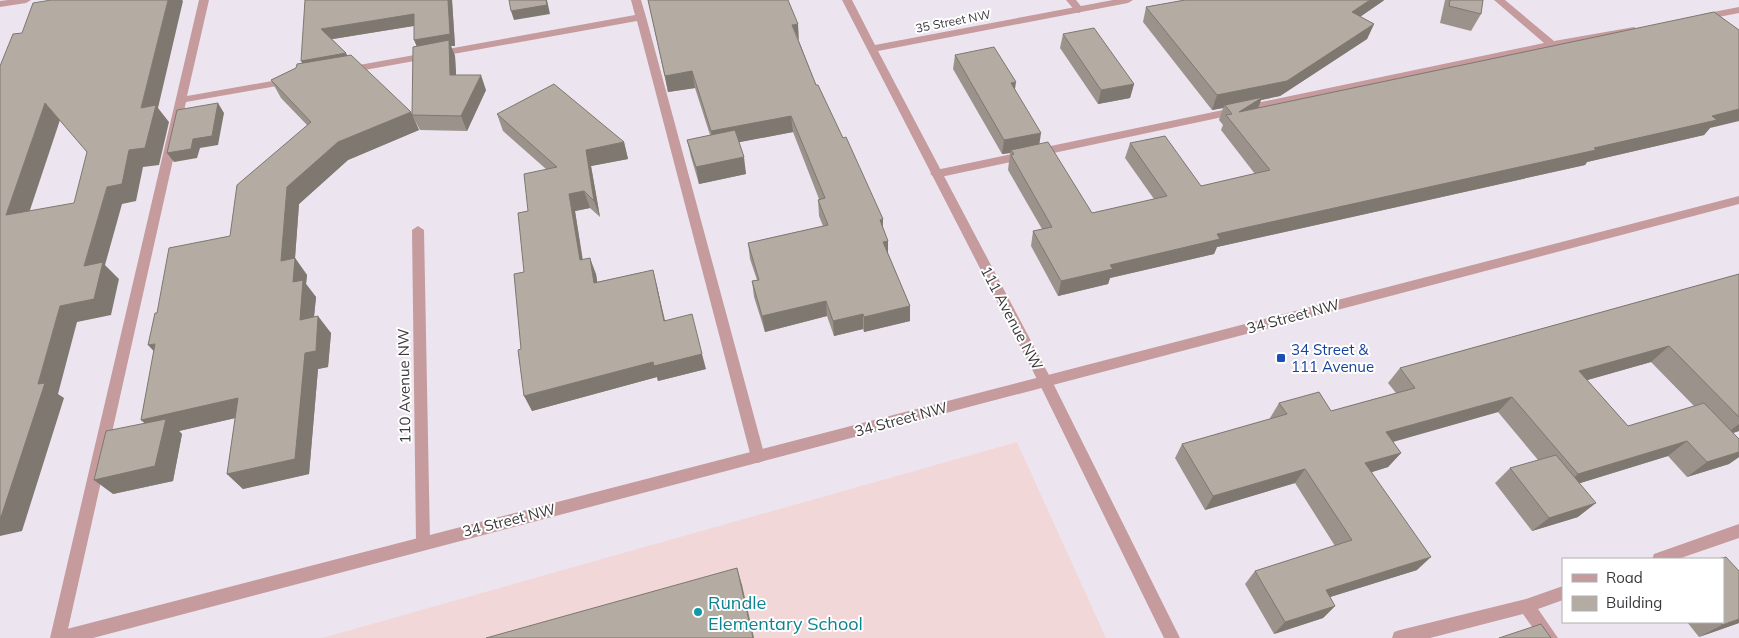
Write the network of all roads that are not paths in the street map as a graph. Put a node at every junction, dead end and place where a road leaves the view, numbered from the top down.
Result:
1 (26, 0) edge
2 (204, 0) edge
3 (636, 0) edge
4 (847, 0) edge
5 (1072, 0) edge
6 (1128, 0) edge
7 (1499, 0) edge
8 (0, 4) edge
9 (1079, 10) junction
10 (1739, 10) edge
11 (641, 17) junction
12 (1690, 19) edge
13 (1641, 28) edge
14 (1552, 44) junction
15 (872, 49) junction
16 (337, 72) edge
17 (298, 79) edge
18 (181, 100) junction
19 (936, 174) junction
20 (1739, 200) edge
21 (418, 230) dead end
22 (1045, 381) junction
23 (758, 457) junction
24 (1739, 531) edge
25 (423, 542) junction
26 (1662, 558) edge
27 (1562, 593) edge
28 (1526, 606) junction
29 (58, 638) edge
30 (63, 638) edge
31 (1172, 638) edge
32 (1400, 638) edge
33 (1550, 638) edge

1 - 8 street
2 - 18 street
3 - 11 street
4 - 15 street, 111 Avenue NW
5 - 9 street
6 - 9 street, 35 Street NW
7 - 14 street
9 - 15 street, 35 Street NW
10 - 12 street
11 - 16 street
11 - 23 street
13 - 14 street
14 - 19 street
15 - 19 street, 111 Avenue NW
17 - 18 street
18 - 29 street
19 - 22 street, 111 Avenue NW
20 - 22 street, 34 Street NW
21 - 25 street, 110 Avenue NW
22 - 23 street, 34 Street NW
22 - 31 street, 111 Avenue NW
23 - 25 street, 34 Street NW
24 - 26 street
25 - 30 street, 34 Street NW
27 - 28 street
28 - 32 street
28 - 33 street

